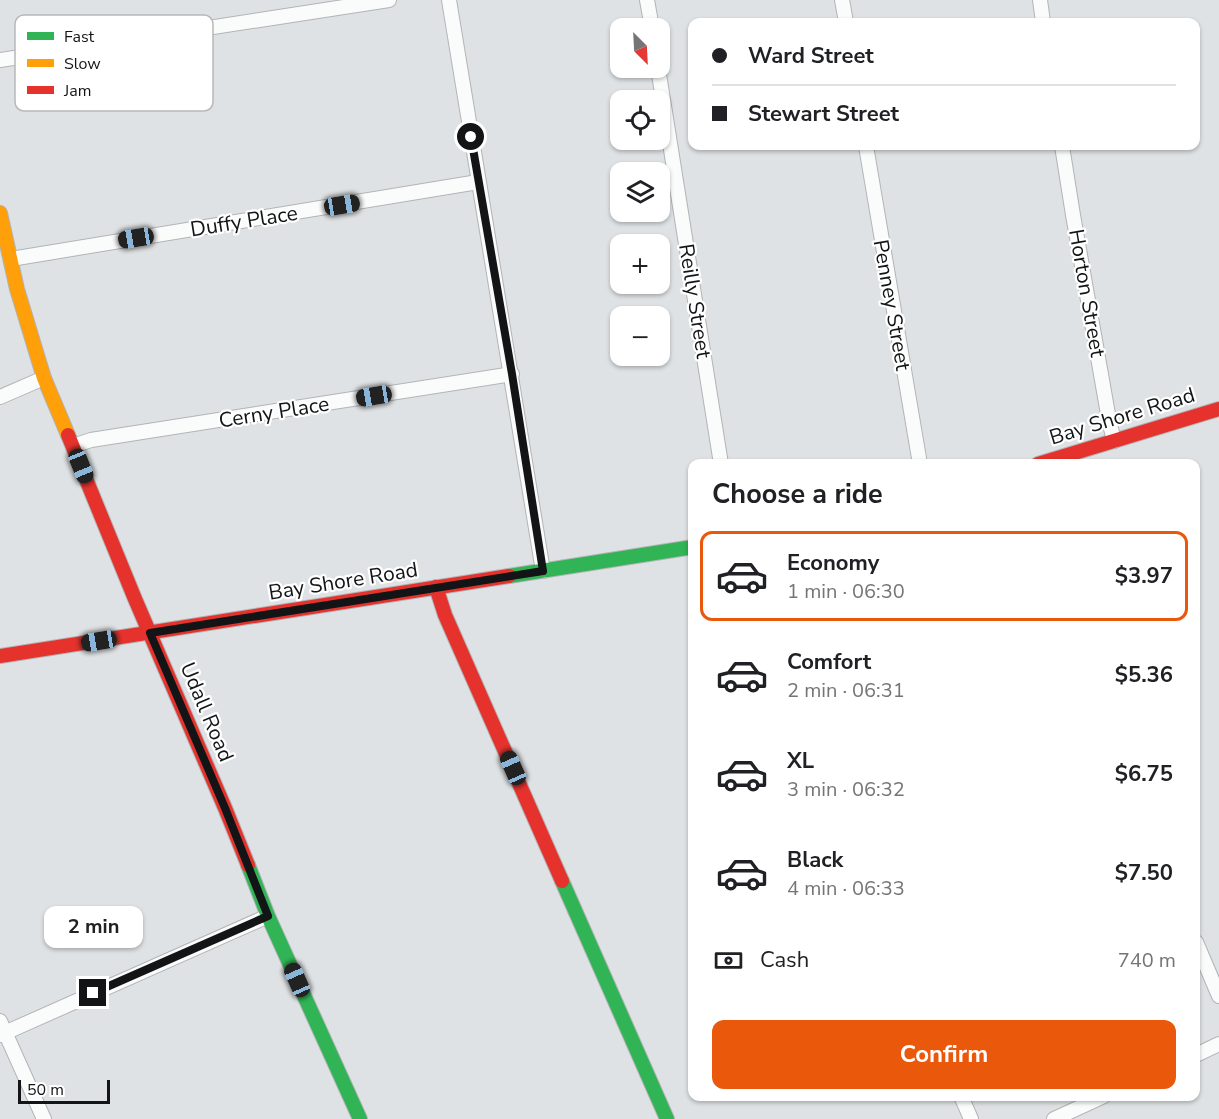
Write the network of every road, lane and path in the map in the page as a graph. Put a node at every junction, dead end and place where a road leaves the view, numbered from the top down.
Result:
1 (388, 0) edge
2 (449, 0) edge
3 (647, 0) edge
4 (842, 0) edge
5 (1040, 0) edge
6 (650, 18) edge
7 (845, 18) edge
8 (1042, 18) edge
9 (213, 27) edge
10 (15, 58) edge
11 (0, 60) edge
12 (660, 78) edge
13 (867, 150) edge
14 (1063, 150) edge
15 (478, 182) junction
16 (0, 213) edge
17 (10, 259) junction
18 (512, 374) junction
19 (44, 378) junction
20 (0, 398) edge
21 (1219, 409) edge
22 (1114, 441) junction
23 (73, 446) junction
24 (721, 459) edge
25 (919, 459) edge
26 (1055, 459) edge
27 (688, 548) edge
28 (543, 571) junction
29 (436, 587) junction
30 (150, 633) junction
31 (0, 656) edge
32 (268, 916) junction
33 (1200, 951) edge
34 (1219, 996) edge
35 (2, 1029) edge
36 (1219, 1044) edge
37 (1200, 1053) edge
38 (963, 1101) edge
39 (1093, 1101) edge
40 (44, 1119) edge
41 (360, 1119) edge
42 (667, 1119) edge
43 (971, 1119) edge
44 (1054, 1119) edge

1 - 9 street
2 - 15 street
3 - 6 street
4 - 7 street
5 - 8 street
10 - 11 street
12 - 24 street, Reilly Street
13 - 25 street, Penney Street
14 - 22 street, Horton Street
15 - 17 street, Duffy Place
15 - 18 street
16 - 17 street, Udall Road
17 - 19 street, Udall Road
18 - 23 street, Cerny Place
18 - 28 street
19 - 20 street
19 - 23 street, Udall Road
21 - 22 street, Bay Shore Road
22 - 26 street, Bay Shore Road
23 - 30 street, Udall Road
27 - 28 street, Bay Shore Road
28 - 29 street, Bay Shore Road
29 - 30 street, Bay Shore Road
29 - 42 street
30 - 31 street, Bay Shore Road
30 - 32 street, Udall Road
32 - 35 street
32 - 41 street, Udall Road
33 - 34 street
35 - 40 street
36 - 37 street
38 - 43 street
39 - 44 street

